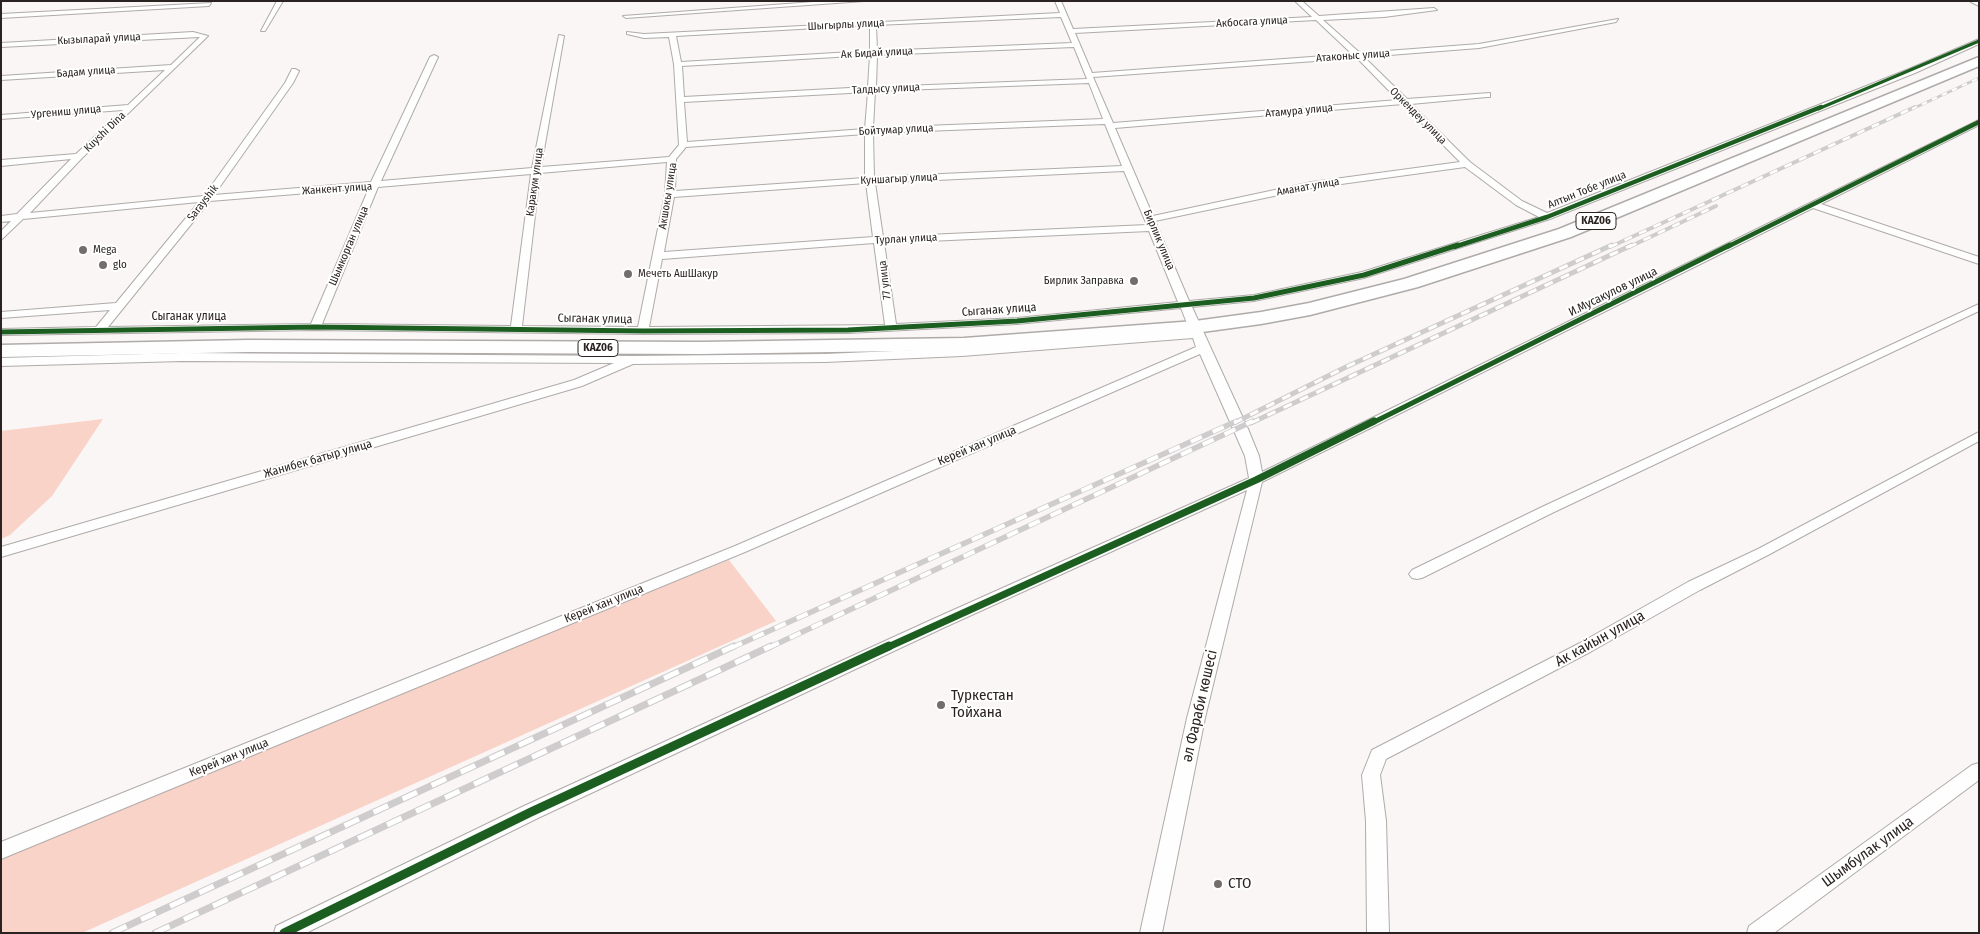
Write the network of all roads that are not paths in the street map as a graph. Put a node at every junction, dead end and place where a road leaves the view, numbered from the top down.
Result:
1 (280, 1) edge
2 (861, 1) edge
3 (1058, 1) edge
4 (1298, 1) edge
5 (1973, 1) edge
6 (209, 4) dead end
7 (1979, 4) edge
8 (1434, 10) dead end
9 (1064, 15) junction
10 (1, 16) edge
11 (626, 16) dead end
12 (1318, 18) junction
13 (1616, 20) dead end
14 (873, 23) junction
15 (263, 30) dead end
16 (1070, 31) junction
17 (629, 33) dead end
18 (197, 34) joint
19 (672, 34) junction
20 (562, 36) dead end
21 (1979, 41) edge
22 (1, 46) edge
23 (1076, 46) junction
24 (874, 53) junction
25 (1979, 53) edge
26 (1359, 56) junction
27 (434, 57) dead end
28 (1979, 61) edge
29 (678, 64) junction
30 (171, 67) junction
31 (295, 71) dead end
32 (1, 78) edge
33 (1090, 78) junction
34 (872, 89) junction
35 (1486, 95) dead end
36 (682, 100) junction
37 (1403, 102) junction
38 (130, 107) junction
39 (1, 117) edge
40 (1979, 122) edge
41 (1110, 123) junction
42 (869, 131) junction
43 (683, 145) junction
44 (79, 156) junction
45 (672, 159) junction
46 (1, 163) edge
47 (1467, 164) junction
48 (1129, 168) junction
49 (536, 172) junction
50 (870, 180) junction
51 (374, 186) junction
52 (670, 194) junction
53 (207, 199) junction
54 (1814, 206) junction
55 (1547, 217) junction
56 (20, 218) junction
57 (1, 219) edge
58 (1152, 223) junction
59 (1, 237) edge
60 (880, 240) junction
61 (658, 256) junction
62 (1979, 261) edge
63 (119, 306) junction
64 (1979, 307) edge
65 (1, 315) edge
66 (1195, 326) junction
67 (315, 327) junction
68 (100, 328) junction
69 (891, 328) junction
70 (516, 330) junction
71 (643, 331) junction
72 (1, 332) edge
73 (1, 344) edge
74 (1, 351) edge
75 (633, 360) junction
76 (1, 362) edge
77 (1979, 436) edge
78 (1256, 480) junction
79 (1, 552) edge
80 (1417, 574) dead end
81 (1979, 770) edge
82 (1, 851) edge
83 (284, 933) edge
84 (1151, 933) edge
85 (1378, 933) edge
86 (1757, 933) edge

1 - 15 street
2 - 11 street
3 - 9 street, Бирлик улица
4 - 12 street, Оркендеу улица
5 - 7 street
6 - 10 street
8 - 12 street, Акбосага улица
9 - 14 street, Шыгырлы улица
9 - 16 street, Бирлик улица
12 - 16 street, Акбосага улица
12 - 26 street, Оркендеу улица
13 - 26 street, Атаконыс улица
14 - 19 street, Шыгырлы улица
14 - 24 street, 77 улица
16 - 23 street, Бирлик улица
17 - 19 street, Шыгырлы улица
18 - 22 street, Кызыларай улица
18 - 30 street, Kuyshi Dina
19 - 29 street
20 - 49 street, Каракум улица
21 - 55 street, Алтын Тобе улица
23 - 24 street, Ак Бидай улица
23 - 33 street, Бирлик улица
24 - 29 street, Ак Бидай улица
24 - 34 street, 77 улица
25 - 66 highway, KАZ06
26 - 33 street, Атаконыс улица
26 - 37 street, Оркендеу улица
27 - 51 street, Шымкорган улица
28 - 66 highway, KАZ06
29 - 36 street
30 - 32 street, Бадам улица
30 - 38 street, Kuyshi Dina
31 - 53 street, Sarayshik
33 - 34 street, Талдысу улица
33 - 41 street, Бирлик улица
34 - 36 street, Талдысу улица
34 - 42 street, 77 улица
35 - 37 street, Атамура улица
36 - 43 street
37 - 41 street, Атамура улица
37 - 47 street, Оркендеу улица
38 - 39 street, Ургениш улица
38 - 44 street, Kuyshi Dina
40 - 54 street, И.Мусакулов улица
41 - 42 street, Бойтумар улица
41 - 48 street, Бирлик улица
42 - 43 street, Бойтумар улица
42 - 50 street, 77 улица
43 - 45 street, Акшокы улица
44 - 46 street
44 - 56 street, Kuyshi Dina
45 - 49 street, Жанкент улица
45 - 52 street, Акшокы улица
47 - 55 street, Оркендеу улица
47 - 58 street, Аманат улица
48 - 50 street, Куншагыр улица
48 - 58 street, Бирлик улица
49 - 51 street, Жанкент улица
49 - 70 street, Каракум улица
50 - 52 street, Куншагыр улица
50 - 60 street, 77 улица
51 - 53 street, Жанкент улица
51 - 67 street, Шымкорган улица
52 - 61 street, Акшокы улица
53 - 56 street, Жанкент улица
53 - 63 street, Sarayshik
54 - 62 street
54 - 78 street, И.Мусакулов улица
55 - 66 street, Алтын Тобе улица
56 - 57 street, Жанкент улица
56 - 59 street, Kuyshi Dina
58 - 60 street, Турлан улица
58 - 66 street, Бирлик улица
60 - 61 street, Турлан улица
60 - 69 street, 77 улица
61 - 71 street, Акшокы улица
63 - 65 street
63 - 68 street, Sarayshik
64 - 80 street
66 - 69 street, Сыганак улица
66 - 73 highway, KАZ06
66 - 74 highway, KАZ06
66 - 75 street
66 - 78 street, Бирлик улица
66 - 82 street, Керей хан улица
67 - 68 street, Сыганак улица
67 - 70 street, Сыганак улица
68 - 72 street, Сыганак улица
69 - 71 street, Сыганак улица
70 - 71 street, Сыганак улица
75 - 76 street
75 - 79 street, Жанибек батыр улица
77 - 85 street, Ак кайын улица
78 - 83 street, И.Мусакулов улица
78 - 84 street, әл Фараби көшесі
81 - 86 street, Шымбулак улица

